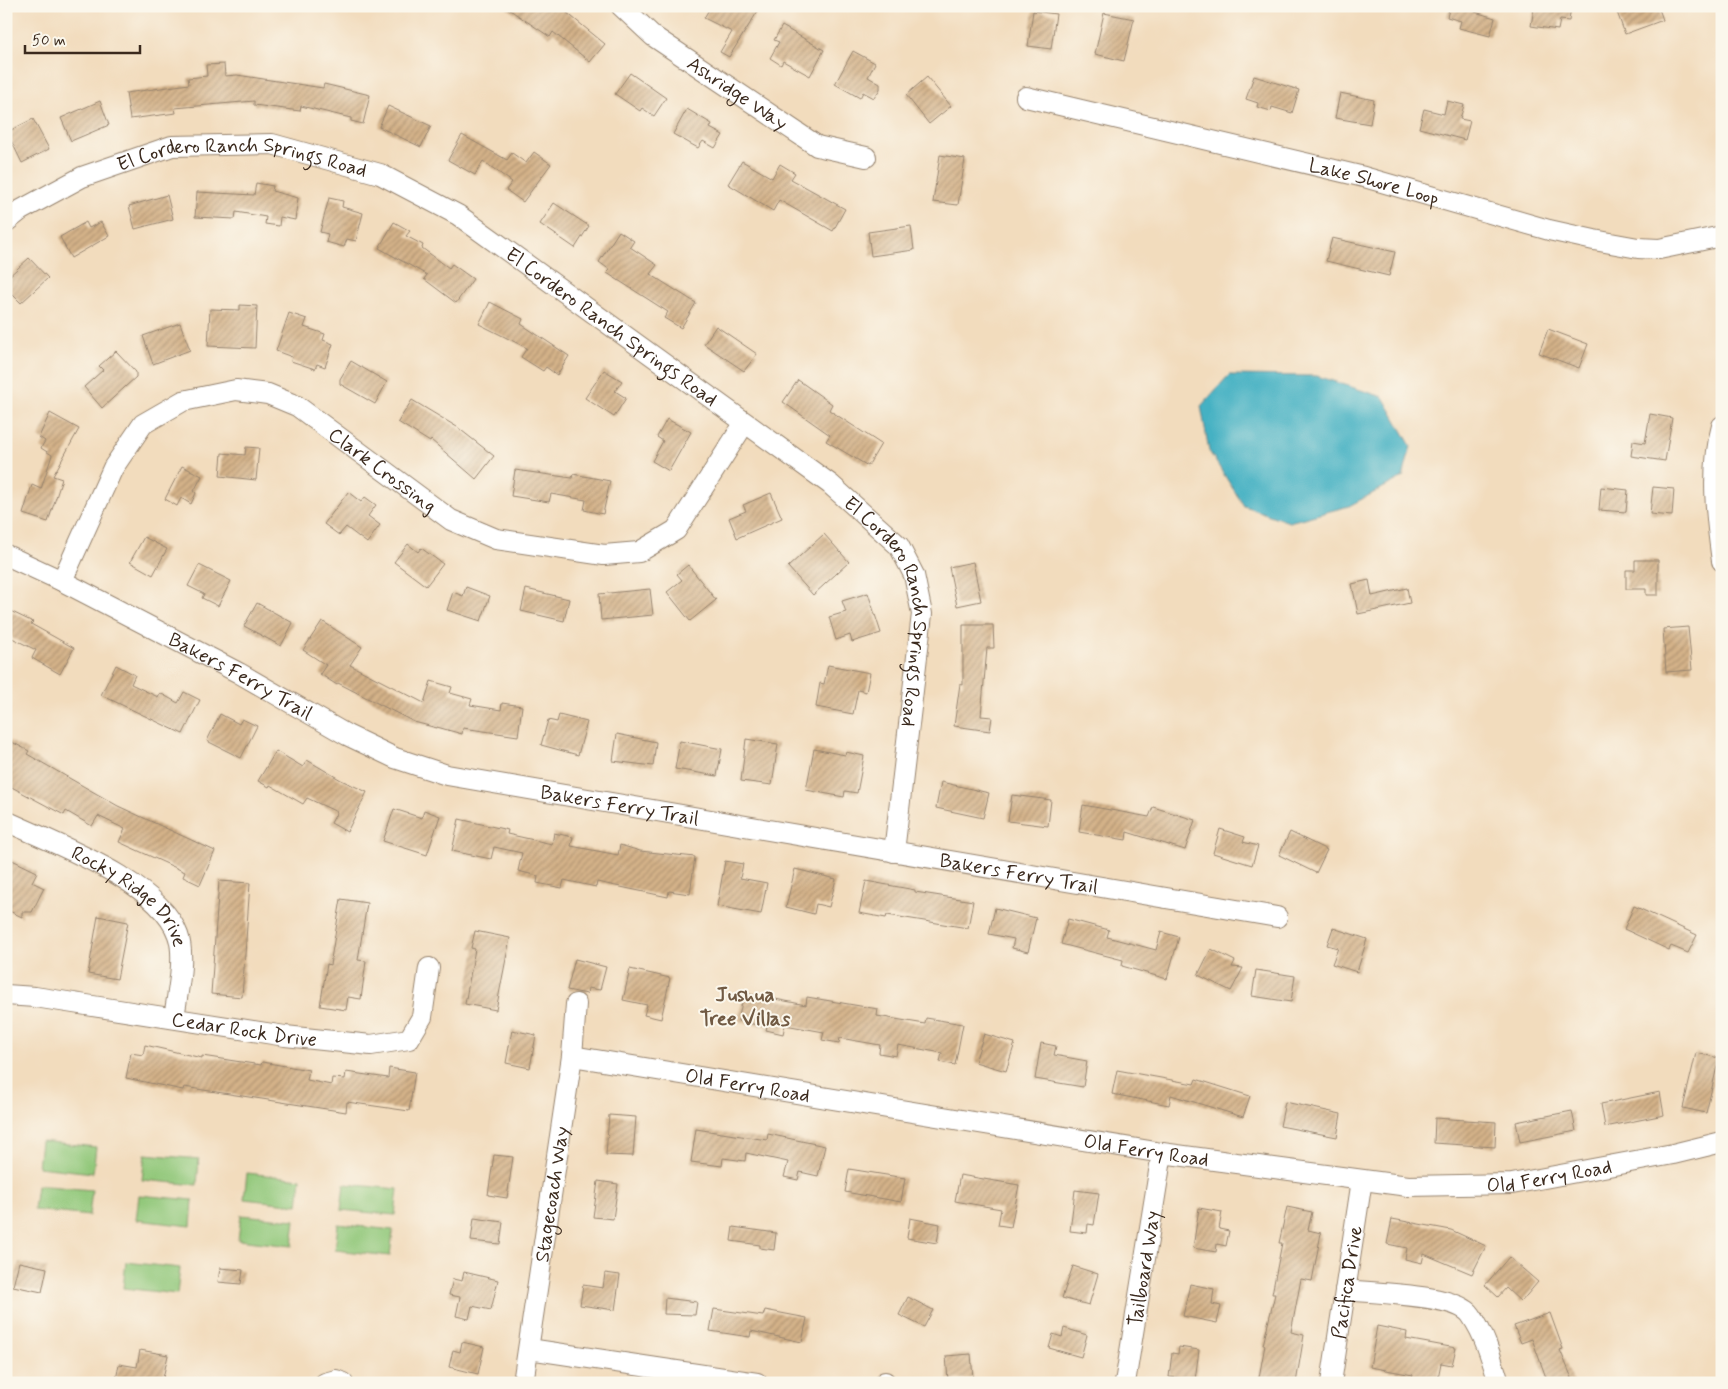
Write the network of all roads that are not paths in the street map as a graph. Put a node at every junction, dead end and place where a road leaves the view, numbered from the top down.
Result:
1 (622, 6) edge
2 (1026, 97) dead end
3 (866, 157) dead end
4 (6, 222) edge
5 (1722, 236) edge
6 (744, 424) junction
7 (1722, 426) edge
8 (1719, 449) edge
9 (6, 555) edge
10 (1722, 561) edge
11 (62, 581) junction
12 (6, 821) edge
13 (894, 852) junction
14 (1278, 917) dead end
15 (429, 968) dead end
16 (6, 995) edge
17 (576, 1004) dead end
18 (174, 1018) junction
19 (572, 1056) junction
20 (1722, 1142) edge
21 (1162, 1153) junction
22 (1362, 1180) junction
23 (1345, 1290) junction
24 (529, 1349) junction
25 (326, 1383) edge
26 (343, 1383) edge
27 (523, 1383) edge
28 (757, 1383) edge
29 (1125, 1383) edge
30 (1331, 1383) edge
31 (1499, 1383) edge

1 - 3 street, Ashridge Way
2 - 5 street, Lake Shore Loop
4 - 6 street, El Cordero Ranch Springs Road
6 - 11 street, Clark Crossing
6 - 13 street, El Cordero Ranch Springs Road
7 - 8 street
8 - 10 street
9 - 11 street, Bakers Ferry Trail
11 - 13 street, Bakers Ferry Trail
12 - 18 street, Rocky Ridge Drive
13 - 14 street, Bakers Ferry Trail
15 - 18 street, Cedar Rock Drive
16 - 18 street, Cedar Rock Drive
17 - 19 street, Stagecoach Way
19 - 21 street, Old Ferry Road
19 - 24 street, Stagecoach Way
20 - 22 street, Old Ferry Road
21 - 22 street, Old Ferry Road
21 - 29 street, Tailboard Way
22 - 23 street, Pacifica Drive
23 - 30 street, Pacifica Drive
23 - 31 street
24 - 27 street, Stagecoach Way
24 - 28 street
25 - 26 street

